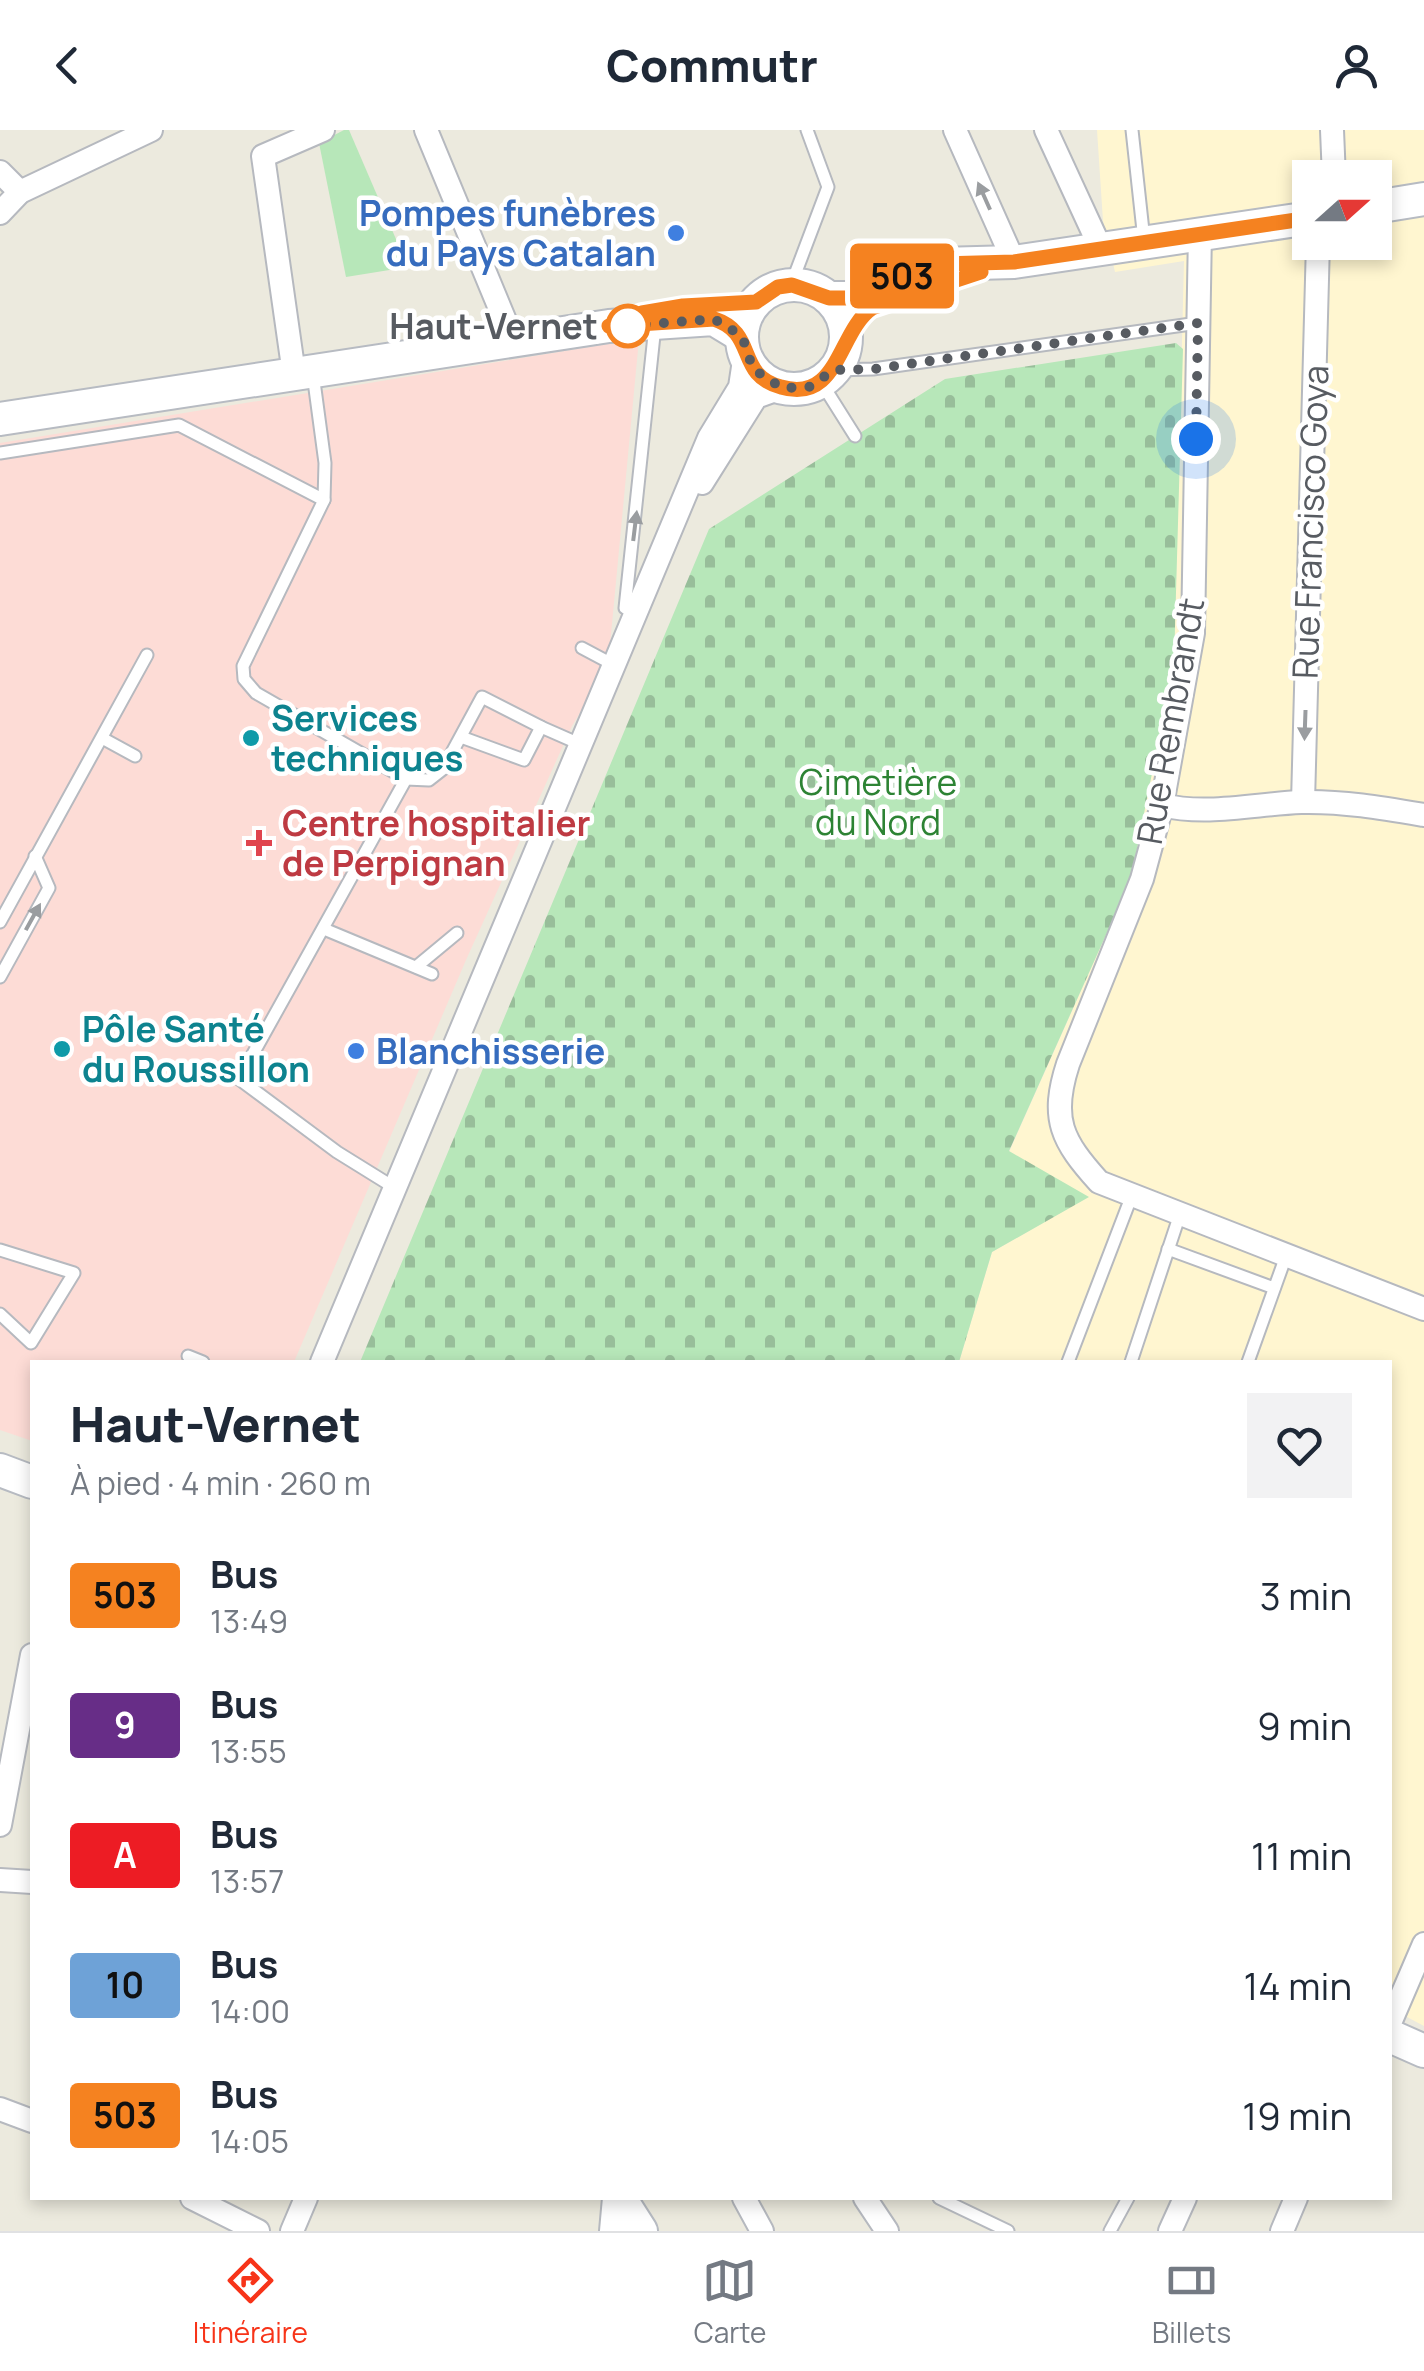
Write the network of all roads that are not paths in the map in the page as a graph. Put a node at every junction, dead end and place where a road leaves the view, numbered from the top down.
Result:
1 (151, 130) edge
2 (322, 130) edge
3 (426, 130) edge
4 (807, 130) edge
5 (955, 130) edge
6 (1046, 130) edge
7 (1132, 130) edge
8 (1332, 130) edge
9 (1333, 160) edge
10 (0, 172) edge
11 (20, 192) junction
12 (1424, 199) edge
13 (1392, 204) edge
14 (0, 213) edge
15 (1292, 220) edge
16 (1200, 231) junction
17 (1144, 240) junction
18 (1100, 247) junction
19 (1317, 260) edge
20 (1014, 262) junction
21 (792, 285) junction
22 (829, 298) junction
23 (756, 302) junction
24 (1198, 323) junction
25 (609, 326) junction
26 (655, 326) junction
27 (846, 338) junction
28 (513, 340) junction
29 (744, 345) junction
30 (303, 372) junction
31 (828, 376) junction
32 (782, 388) junction
33 (0, 418) edge
34 (854, 436) dead end
35 (0, 453) edge
36 (324, 500) junction
37 (668, 536) junction
38 (638, 615) junction
39 (582, 648) dead end
40 (147, 656) dead end
41 (616, 666) junction
42 (541, 727) junction
43 (461, 737) junction
44 (102, 738) junction
45 (582, 745) junction
46 (136, 756) dead end
47 (406, 780) junction
48 (1302, 802) junction
49 (1162, 805) junction
50 (1424, 815) edge
51 (34, 856) junction
52 (0, 922) edge
53 (324, 929) junction
54 (457, 934) dead end
55 (416, 967) junction
56 (432, 974) dead end
57 (0, 977) edge
58 (395, 1188) junction
59 (1132, 1195) junction
60 (1180, 1214) junction
61 (1168, 1249) junction
62 (0, 1250) edge
63 (1286, 1256) junction
64 (1274, 1288) junction
65 (1424, 1309) edge
66 (0, 1314) edge
67 (188, 1356) dead end
68 (198, 1360) edge
69 (323, 1360) edge
70 (1069, 1360) edge
71 (1132, 1360) edge
72 (1249, 1360) edge
73 (0, 1469) edge
74 (30, 1474) edge
75 (30, 1481) edge
76 (30, 1659) edge
77 (11, 1704) edge
78 (0, 1826) edge
79 (0, 1880) edge
80 (30, 1882) edge
81 (1424, 1944) edge
82 (1392, 2018) edge
83 (1392, 2037) edge
84 (1424, 2051) edge
85 (0, 2108) edge
86 (30, 2121) edge
87 (196, 2200) edge
88 (305, 2200) edge
89 (617, 2200) edge
90 (618, 2200) edge
91 (745, 2200) edge
92 (866, 2200) edge
93 (943, 2200) edge
94 (1184, 2200) edge
95 (1295, 2200) edge
96 (1126, 2201) edge
97 (291, 2230) edge
98 (258, 2231) edge
99 (611, 2231) edge
100 (641, 2231) edge
101 (762, 2231) edge
102 (886, 2231) edge
103 (1008, 2231) edge
104 (1110, 2231) edge
105 (1170, 2231) edge
106 (1282, 2231) edge

1 - 11 street
2 - 30 street
3 - 28 street
4 - 21 lane
20 -> 5 street
6 - 18 street
7 - 17 lane
8 - 9 street
10 - 11 street
11 - 14 street
12 - 13 main road
15 - 16 main road
16 - 17 main road
16 - 24 street, Rue Rembrandt
17 - 18 main road
18 - 20 main road
19 -> 48 street, Rue Francisco Goya
20 - 22 main road
20 - 27 main road
21 - 22 main road
21 - 23 main road
22 - 27 main road
23 - 25 main road
23 - 29 main road
24 - 31 lane
24 - 49 street, Rue Rembrandt
25 - 26 main road
25 - 28 main road
26 - 29 main road
38 -> 26 lane
27 - 31 main road
28 - 30 main road
29 - 32 main road
29 - 37 street
30 - 33 main road
30 - 36 lane
31 - 32 main road
31 - 34 lane
32 - 37 street
35 - 36 lane
36 - 47 lane
37 - 38 street
38 - 41 street
39 - 41 lane
40 - 44 lane
41 - 45 street
42 - 43 lane
42 - 43 lane
42 - 45 lane
43 - 47 lane
44 - 46 lane
44 - 51 lane
45 - 58 street
47 - 53 lane
48 - 49 street
48 - 50 street
49 - 59 street, Rue Rembrandt
51 - 52 lane
57 -> 51 lane
53 - 55 lane
53 - 58 lane
54 - 55 lane
55 - 56 lane
58 - 69 street
59 - 60 street
59 - 70 lane
60 - 61 lane
60 - 63 street
61 - 64 lane
61 - 71 lane
62 - 66 lane
63 - 64 lane
63 - 65 street
64 - 72 lane
67 - 68 lane
73 - 74 main road
73 - 75 main road
76 - 77 street
77 - 78 street
79 - 80 street
81 - 82 street
83 - 84 main road
85 - 86 street
87 - 98 street
88 - 97 street
89 - 99 street
90 - 100 main road
91 - 101 street
92 - 102 street
93 - 103 lane
94 - 105 street
95 - 106 street
96 - 104 lane

